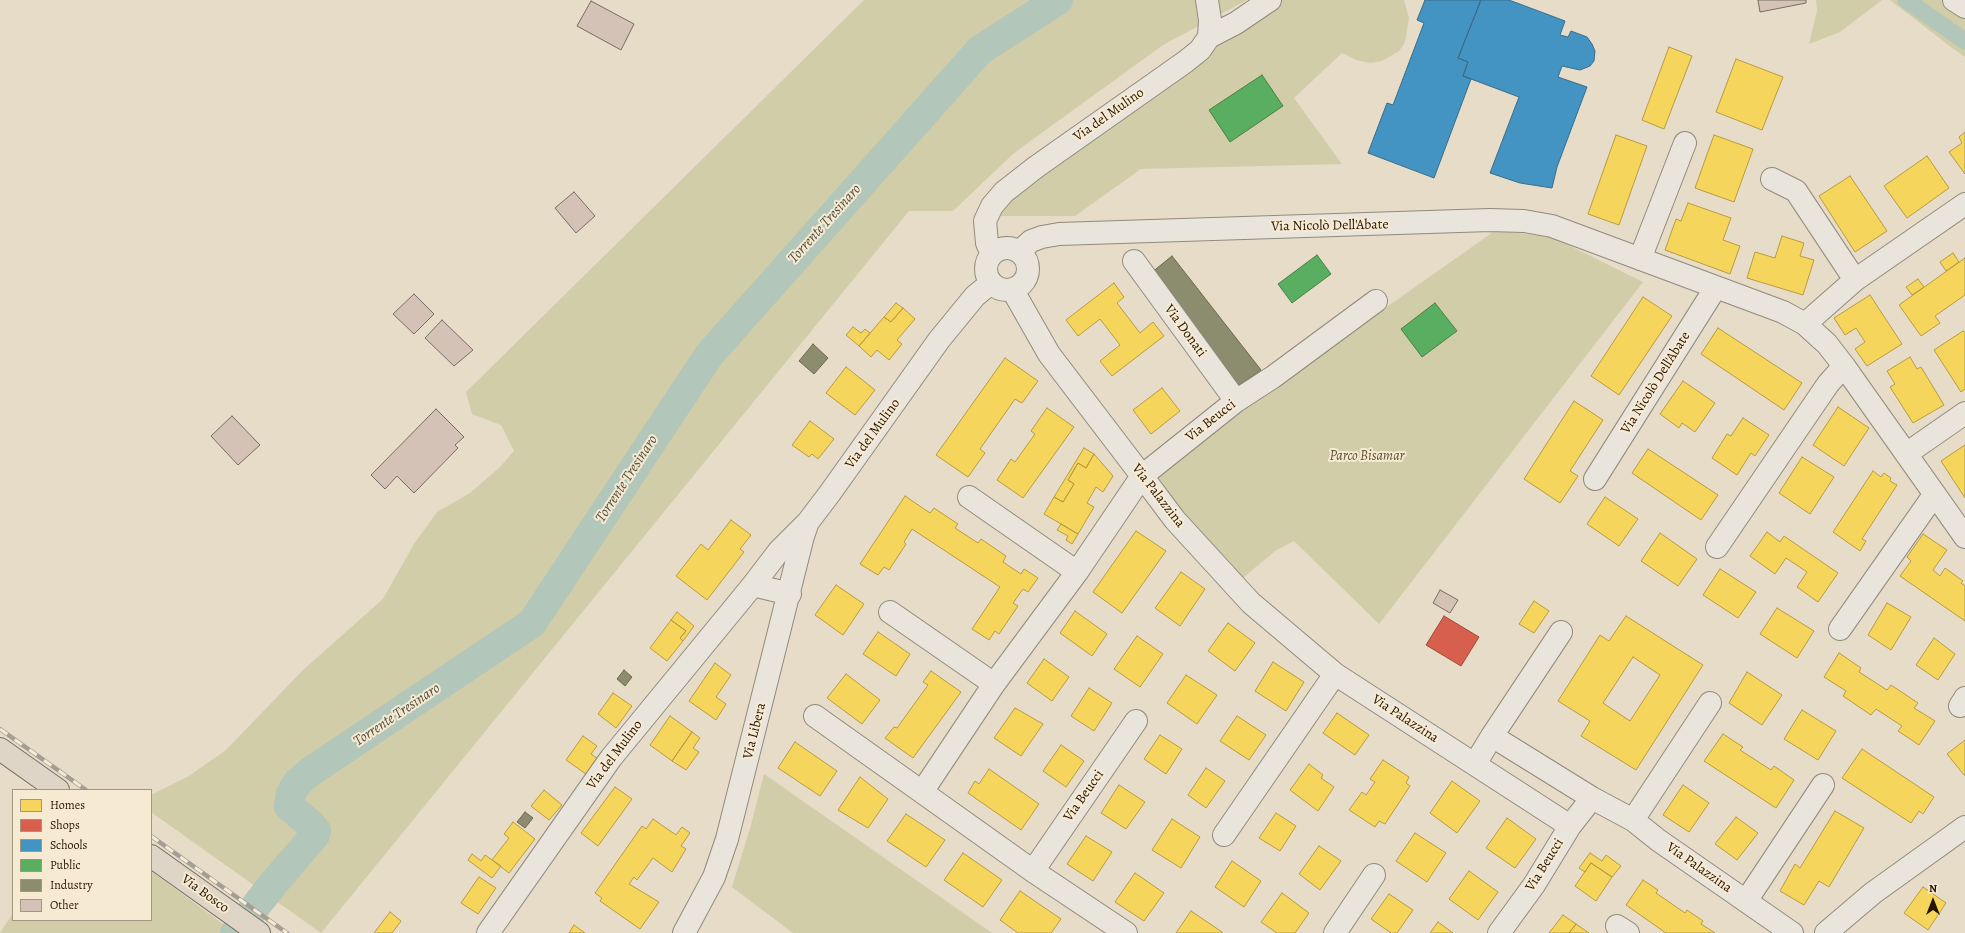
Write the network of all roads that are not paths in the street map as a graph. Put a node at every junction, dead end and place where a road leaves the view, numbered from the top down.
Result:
1 (1270, 0) edge
2 (1954, 0) edge
3 (1208, 2) edge
4 (1965, 7) edge
5 (1209, 38) junction
6 (1685, 143) dead end
7 (1772, 179) dead end
8 (1965, 204) edge
9 (1019, 252) junction
10 (992, 254) junction
11 (1640, 259) junction
12 (1134, 261) dead end
13 (1855, 280) junction
14 (991, 283) junction
15 (1716, 287) junction
16 (1012, 289) junction
17 (1376, 301) dead end
18 (1805, 324) junction
19 (1844, 366) junction
20 (1236, 401) junction
21 (1965, 412) edge
22 (1906, 454) junction
23 (1142, 476) junction
24 (1596, 479) dead end
25 (1934, 495) junction
26 (969, 497) dead end
27 (808, 522) junction
28 (1965, 537) edge
29 (1717, 547) dead end
30 (1077, 572) junction
31 (753, 585) junction
32 (790, 594) junction
33 (890, 612) dead end
34 (1840, 628) dead end
35 (1561, 632) dead end
36 (1335, 674) junction
37 (994, 684) junction
38 (1710, 703) dead end
39 (814, 716) dead end
40 (1136, 721) dead end
41 (1492, 736) junction
42 (0, 749) edge
43 (1474, 764) junction
44 (1823, 785) dead end
45 (57, 789) edge
46 (922, 792) junction
47 (1592, 798) junction
48 (1633, 820) junction
49 (1570, 826) junction
50 (1965, 827) edge
51 (1224, 835) dead end
52 (153, 857) edge
53 (1033, 871) junction
54 (1374, 875) dead end
55 (1746, 901) junction
56 (259, 933) edge
57 (488, 933) edge
58 (684, 933) edge
59 (1126, 933) edge
60 (1334, 933) edge
61 (1499, 933) edge
62 (1792, 933) edge
63 (1826, 933) edge

1 - 5 street, Via del Mulino
2 - 4 street
3 - 5 street
5 - 10 street, Via del Mulino
6 - 11 street
7 - 13 street
8 - 13 street
9 - 10 street
9 - 11 street, Via Nicolò Dell'Abate
9 - 16 street
10 - 14 street
11 - 15 street, Via Nicolò Dell'Abate
12 - 20 street, Via Donati
13 - 18 street
14 - 16 street
14 - 27 street, Via del Mulino
15 - 18 street, Via Nicolò Dell'Abate
15 - 24 street, Via Nicolò Dell'Abate
16 - 23 street, Via Palazzina
17 - 20 street, Via Beucci
18 - 19 street, Via Nicolò Dell'Abate
19 - 22 street, Via Nicolò Dell'Abate
19 - 29 street
20 - 23 street, Via Beucci
21 - 22 street
22 - 25 street, Via Nicolò Dell'Abate
23 - 30 street, Via Beucci
23 - 36 street, Via Palazzina
25 - 28 street, Via Nicolò Dell'Abate
25 - 34 street
26 - 30 street
27 - 31 street, Via del Mulino
27 - 32 street, Via Libera
30 - 37 street, Via Beucci
31 - 32 street
31 - 57 street, Via del Mulino
32 - 58 street, Via Libera
33 - 37 street
35 - 41 street
36 - 43 street, Via Palazzina
36 - 51 street
37 - 46 street, Via Beucci
38 - 48 street
39 - 46 street
40 - 53 street, Via Beucci
41 - 43 street
41 - 47 street, Via Palazzina
42 - 45 main road
43 - 49 street, Via Palazzina
44 - 55 street, Via Palazzina
46 - 53 street
47 - 48 street, Via Palazzina
47 - 49 street, Via Beucci
48 - 55 street, Via Palazzina
49 - 61 street, Via Beucci
50 - 63 street
52 - 56 main road, Via Bosco
53 - 59 street
54 - 60 street
55 - 62 street, Via Palazzina

